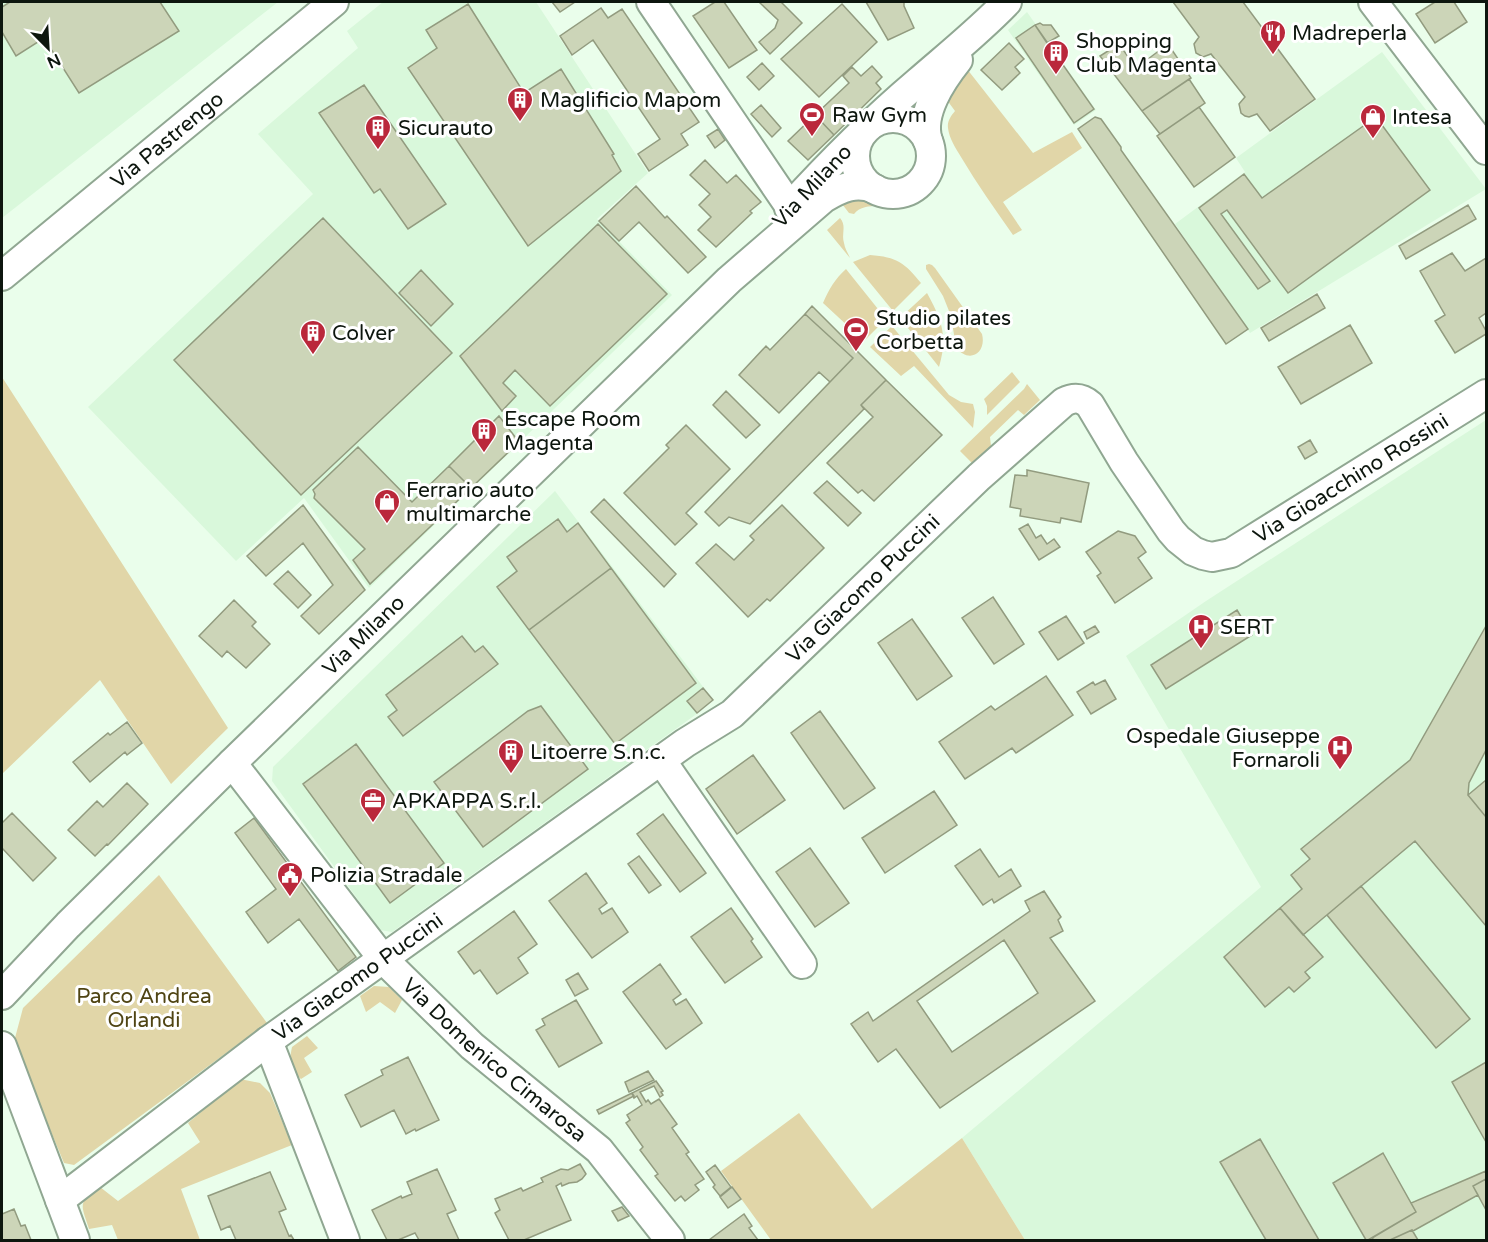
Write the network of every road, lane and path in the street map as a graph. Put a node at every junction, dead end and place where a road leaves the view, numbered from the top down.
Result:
1 (334, 2) edge
2 (1007, 2) edge
3 (1373, 2) edge
4 (662, 6) edge
5 (983, 27) junction
6 (866, 129) junction
7 (928, 141) junction
8 (1486, 150) edge
9 (875, 189) junction
10 (790, 207) junction
11 (2, 276) edge
12 (729, 280) junction
13 (1486, 394) edge
14 (1059, 406) joint
15 (661, 760) junction
16 (232, 763) junction
17 (383, 959) junction
18 (801, 964) dead end
19 (2, 995) edge
20 (268, 1041) junction
21 (2, 1046) edge
22 (60, 1200) junction
23 (75, 1240) edge
24 (345, 1240) edge
25 (670, 1240) edge

1 - 11 street, Via Pastrengo
2 - 5 street, Via Milano
3 - 8 street
4 - 10 street
5 - 6 street, Via Milano
5 - 7 street, Via Milano
6 - 7 street
6 - 9 street
6 - 10 street, Via Milano
7 - 9 street
9 - 12 street, Via Milano
10 - 12 street, Via Milano
12 - 16 street, Via Milano
13 - 14 street, Via Gioacchino Rossini
14 - 15 street, Via Giacomo Puccini
15 - 17 street, Via Giacomo Puccini
15 - 18 street
16 - 17 street, Via Domenico Cimarosa
16 - 19 street, Via Milano
17 - 20 street, Via Giacomo Puccini
17 - 25 street, Via Domenico Cimarosa
20 - 22 street, Via Giacomo Puccini
20 - 24 street
21 - 22 street
22 - 23 street

